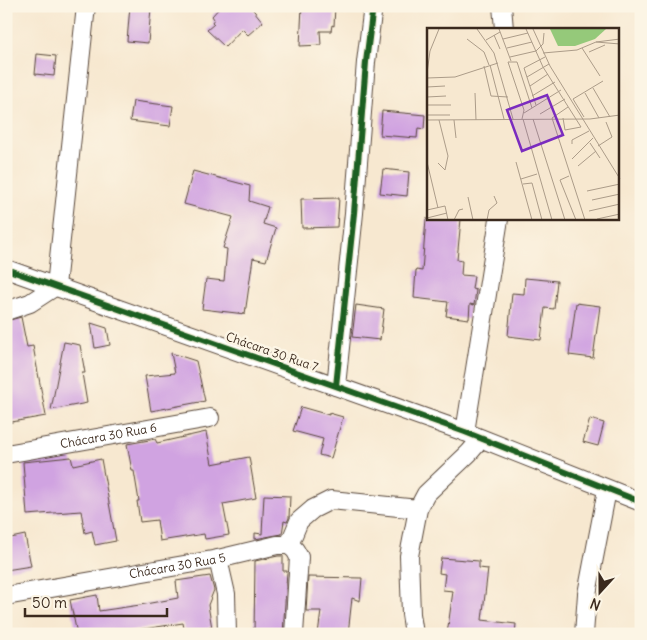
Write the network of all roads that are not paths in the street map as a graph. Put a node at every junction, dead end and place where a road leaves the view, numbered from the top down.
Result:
1 (86, 6) edge
2 (373, 6) edge
3 (502, 6) edge
4 (504, 28) edge
5 (499, 220) edge
6 (6, 269) edge
7 (56, 286) junction
8 (6, 311) edge
9 (336, 386) junction
10 (210, 418) dead end
11 (473, 435) junction
12 (6, 454) edge
13 (607, 490) junction
14 (641, 502) edge
15 (418, 510) junction
16 (289, 545) junction
17 (218, 559) junction
18 (6, 596) edge
19 (227, 634) edge
20 (294, 634) edge
21 (414, 634) edge
22 (584, 634) edge

1 - 7 street
2 - 9 street
3 - 4 street
5 - 11 street
6 - 7 street, Chácara 30 Rua 7
7 - 8 street
7 - 9 street, Chácara 30 Rua 7
9 - 11 street, Chácara 30 Rua 7
10 - 12 street, Chácara 30 Rua 6
11 - 13 street, Chácara 30 Rua 7
11 - 15 street
13 - 14 street, Chácara 30 Rua 7
13 - 22 street
15 - 16 street
15 - 21 street
16 - 17 street, Chácara 30 Rua 5
16 - 20 street
17 - 18 street, Chácara 30 Rua 5
17 - 19 street

